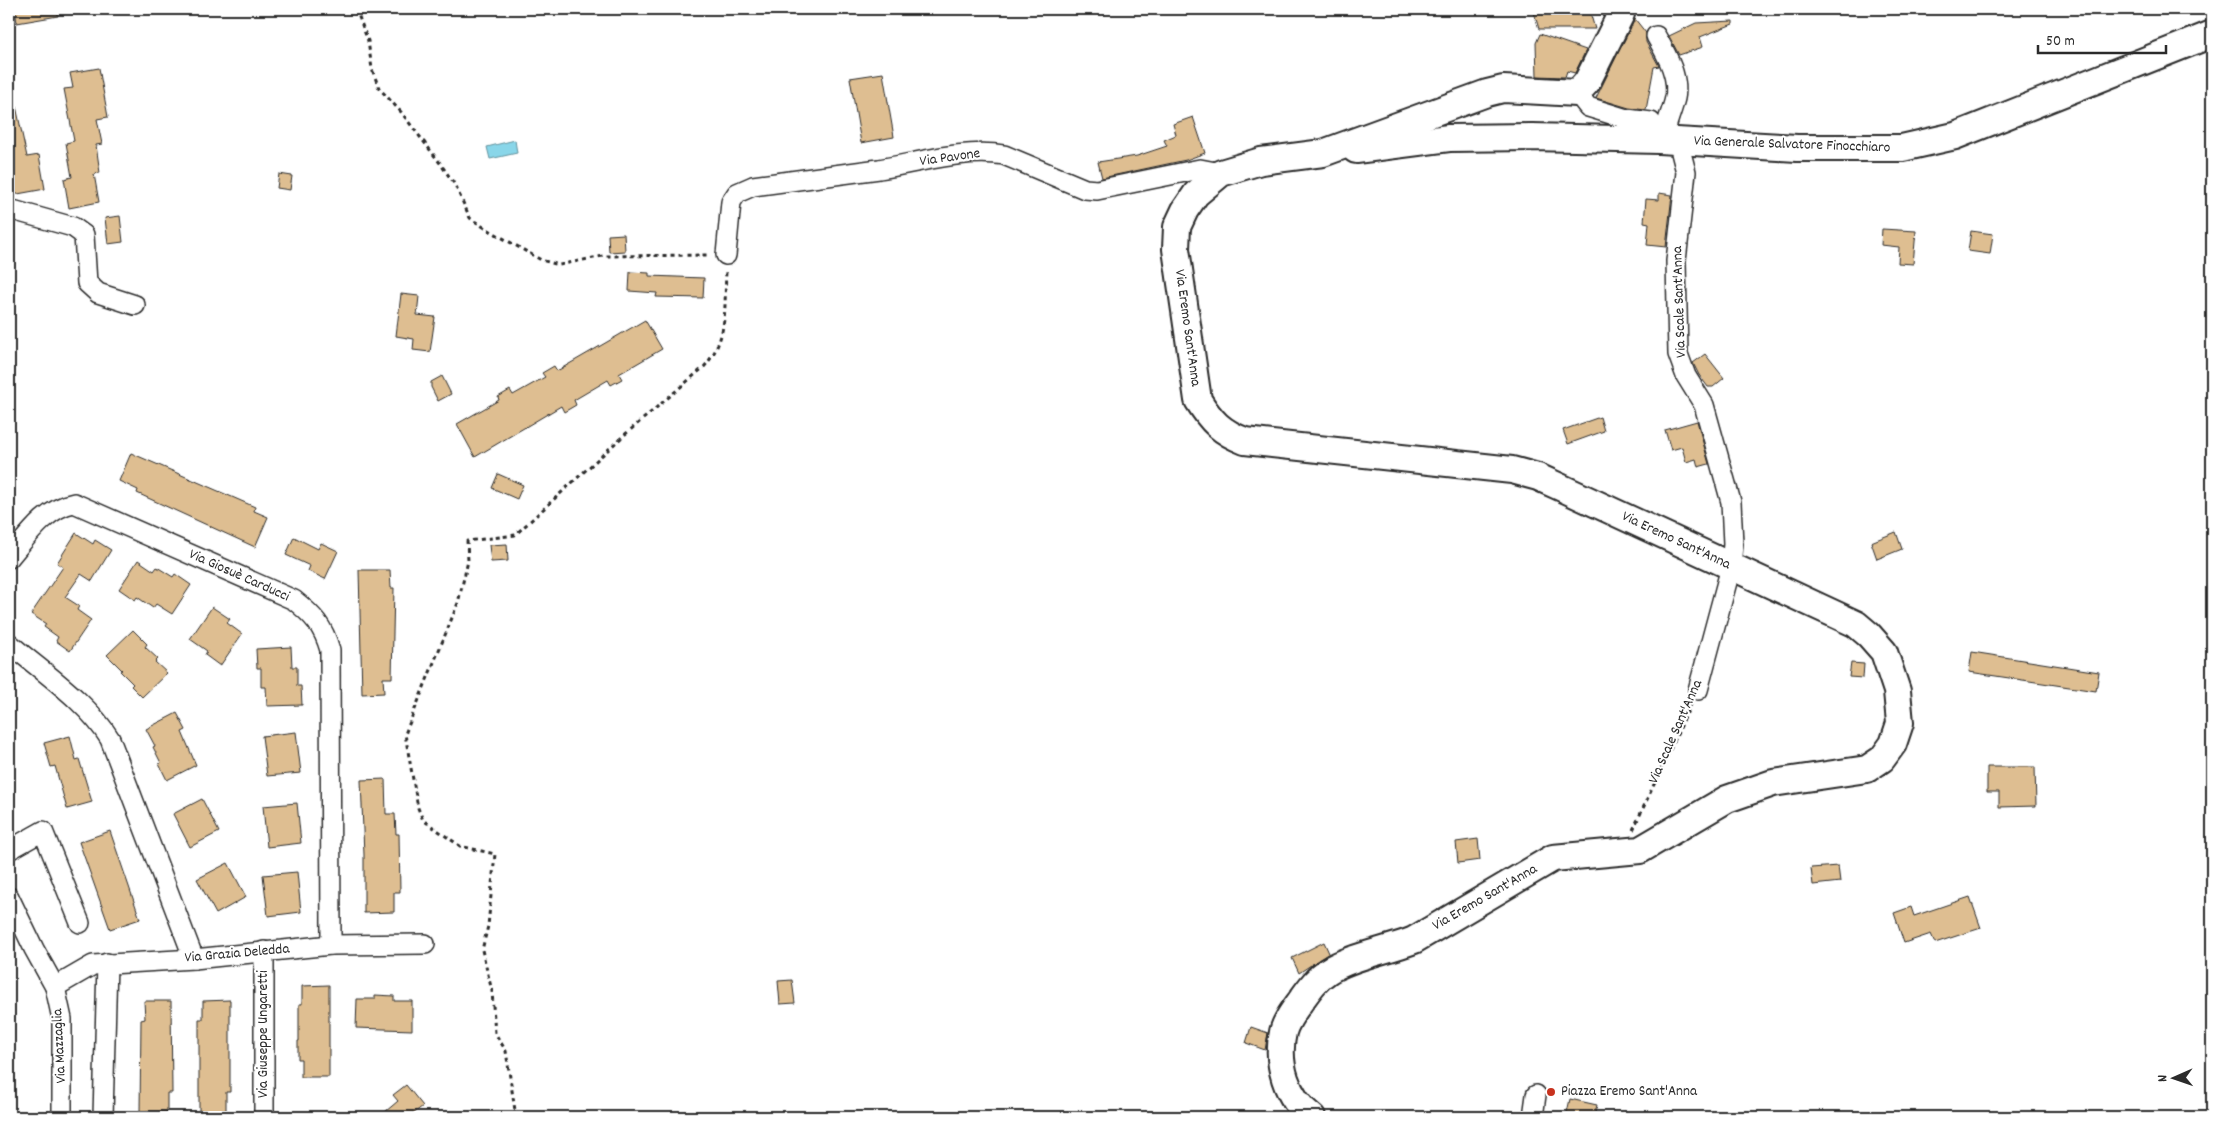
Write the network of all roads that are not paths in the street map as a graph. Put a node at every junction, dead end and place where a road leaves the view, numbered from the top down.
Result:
1 (1619, 9) edge
2 (2212, 34) edge
3 (1656, 36) dead end
4 (1577, 93) junction
5 (1436, 110) junction
6 (1665, 134) junction
7 (1532, 137) junction
8 (1449, 138) junction
9 (1323, 153) junction
10 (1220, 173) junction
11 (9, 210) edge
12 (726, 255) road end
13 (135, 305) dead end
14 (9, 558) edge
15 (1732, 567) junction
16 (9, 643) edge
17 (1698, 690) road end
18 (9, 850) edge
19 (9, 897) edge
20 (80, 923) dead end
21 (425, 944) dead end
22 (331, 945) junction
23 (264, 951) junction
24 (194, 959) junction
25 (107, 964) junction
26 (55, 987) junction
27 (1536, 1095) dead end
28 (62, 1117) edge
29 (103, 1117) edge
30 (264, 1117) edge
31 (1312, 1117) edge
32 (1533, 1117) edge

1 - 4 street
2 - 6 street, Via Generale Salvatore Finocchiaro
3 - 6 street
4 - 5 street, Via Eremo Sant'Anna
4 - 6 street
5 - 7 street
5 - 8 street
5 - 9 street, Via Eremo Sant'Anna
6 - 7 street, Via Generale Salvatore Finocchiaro
6 - 15 street, Via Scale Sant'Anna
7 - 8 street
8 - 9 street
9 - 10 street, Via Eremo Sant'Anna
10 - 12 street, Via Pavone
10 - 15 street, Via Eremo Sant'Anna
11 - 13 street
14 - 22 street, Via Giosuè Carducci
15 - 17 street, Via Scale Sant'Anna
15 - 31 street, Via Eremo Sant'Anna
16 - 24 street
18 - 20 street
19 - 26 street, Via Mazzaglia
21 - 22 street, Via Grazia Deledda
22 - 23 street, Via Grazia Deledda
23 - 24 street, Via Grazia Deledda
23 - 30 street, Via Giuseppe Ungaretti
24 - 25 street, Via Grazia Deledda
25 - 26 street, Via Grazia Deledda
25 - 29 street
26 - 28 street, Via Mazzaglia
27 - 32 street

